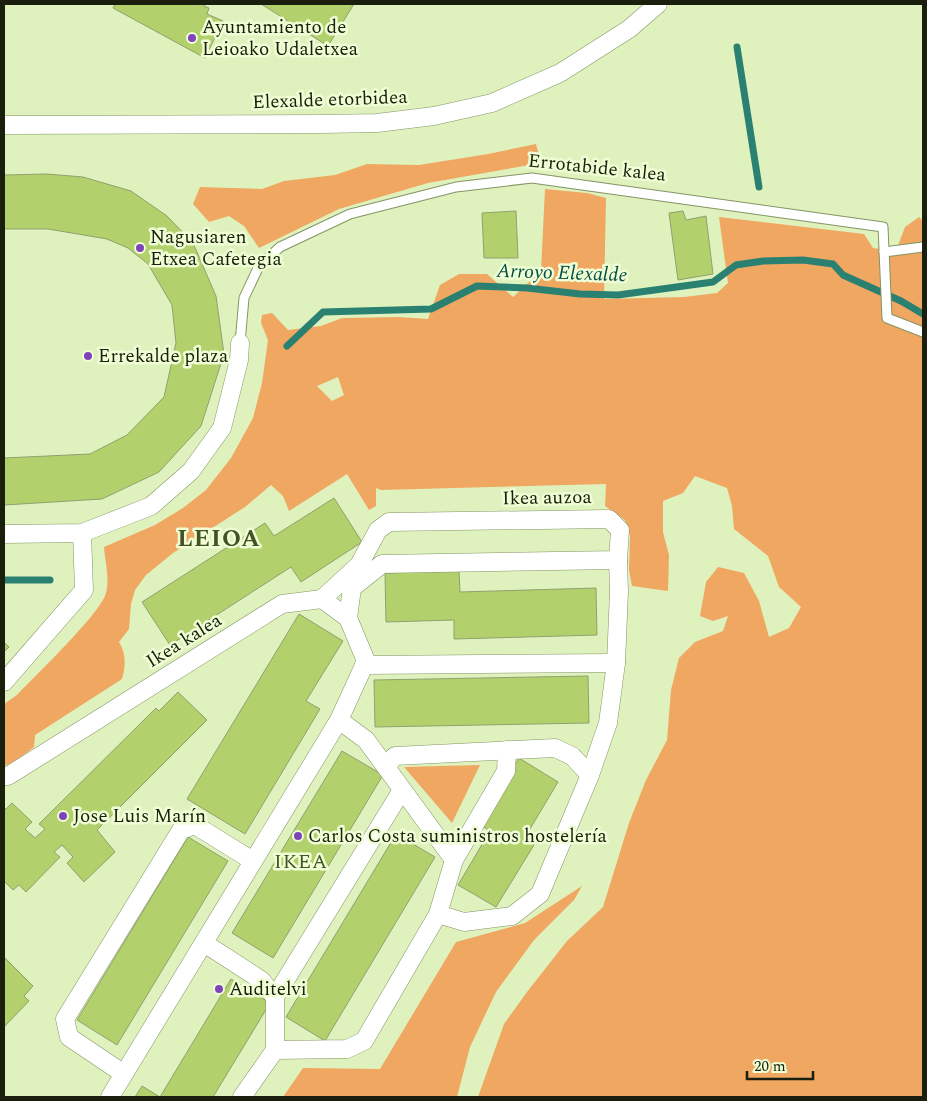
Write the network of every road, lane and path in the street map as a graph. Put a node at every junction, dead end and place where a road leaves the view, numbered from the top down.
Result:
1 (658, 4) edge
2 (4, 126) edge
3 (923, 247) edge
4 (884, 252) junction
5 (923, 332) edge
6 (240, 343) joint
7 (82, 532) junction
8 (4, 534) edge
9 (618, 560) junction
10 (322, 599) junction
11 (348, 618) junction
12 (616, 664) junction
13 (364, 665) junction
14 (4, 682) edge
15 (339, 720) junction
16 (508, 750) junction
17 (386, 767) junction
18 (590, 775) junction
19 (4, 776) edge
20 (402, 790) junction
21 (454, 860) junction
22 (253, 861) junction
23 (438, 914) junction
24 (204, 943) junction
25 (274, 997) junction
26 (275, 1050) junction
27 (124, 1074) junction
28 (110, 1097) edge
29 (242, 1097) edge

1 - 2 street, Elexalde etorbidea
3 - 4 lane
4 - 5 lane, Errotabide kalea
4 - 6 lane, Errotabide kalea
6 - 7 street, Errotabide kalea
7 - 8 street, Errotabide kalea
7 - 14 street
9 - 10 street, Ikea auzoa
9 - 11 street
9 - 12 street, Ikea auzoa
10 - 11 street
10 - 19 street, Ikea kalea
11 - 13 street
12 - 13 street
12 - 18 street, Ikea auzoa
13 - 15 street
15 - 17 street
15 - 22 street
16 - 17 street
16 - 18 street
16 - 21 street
17 - 20 street
18 - 23 street, Ikea auzoa
20 - 21 street
20 - 25 street
21 - 23 street
22 - 24 street
22 - 27 street
23 - 26 street
24 - 25 street
24 - 27 street
25 - 26 street
26 - 29 street
27 - 28 street

